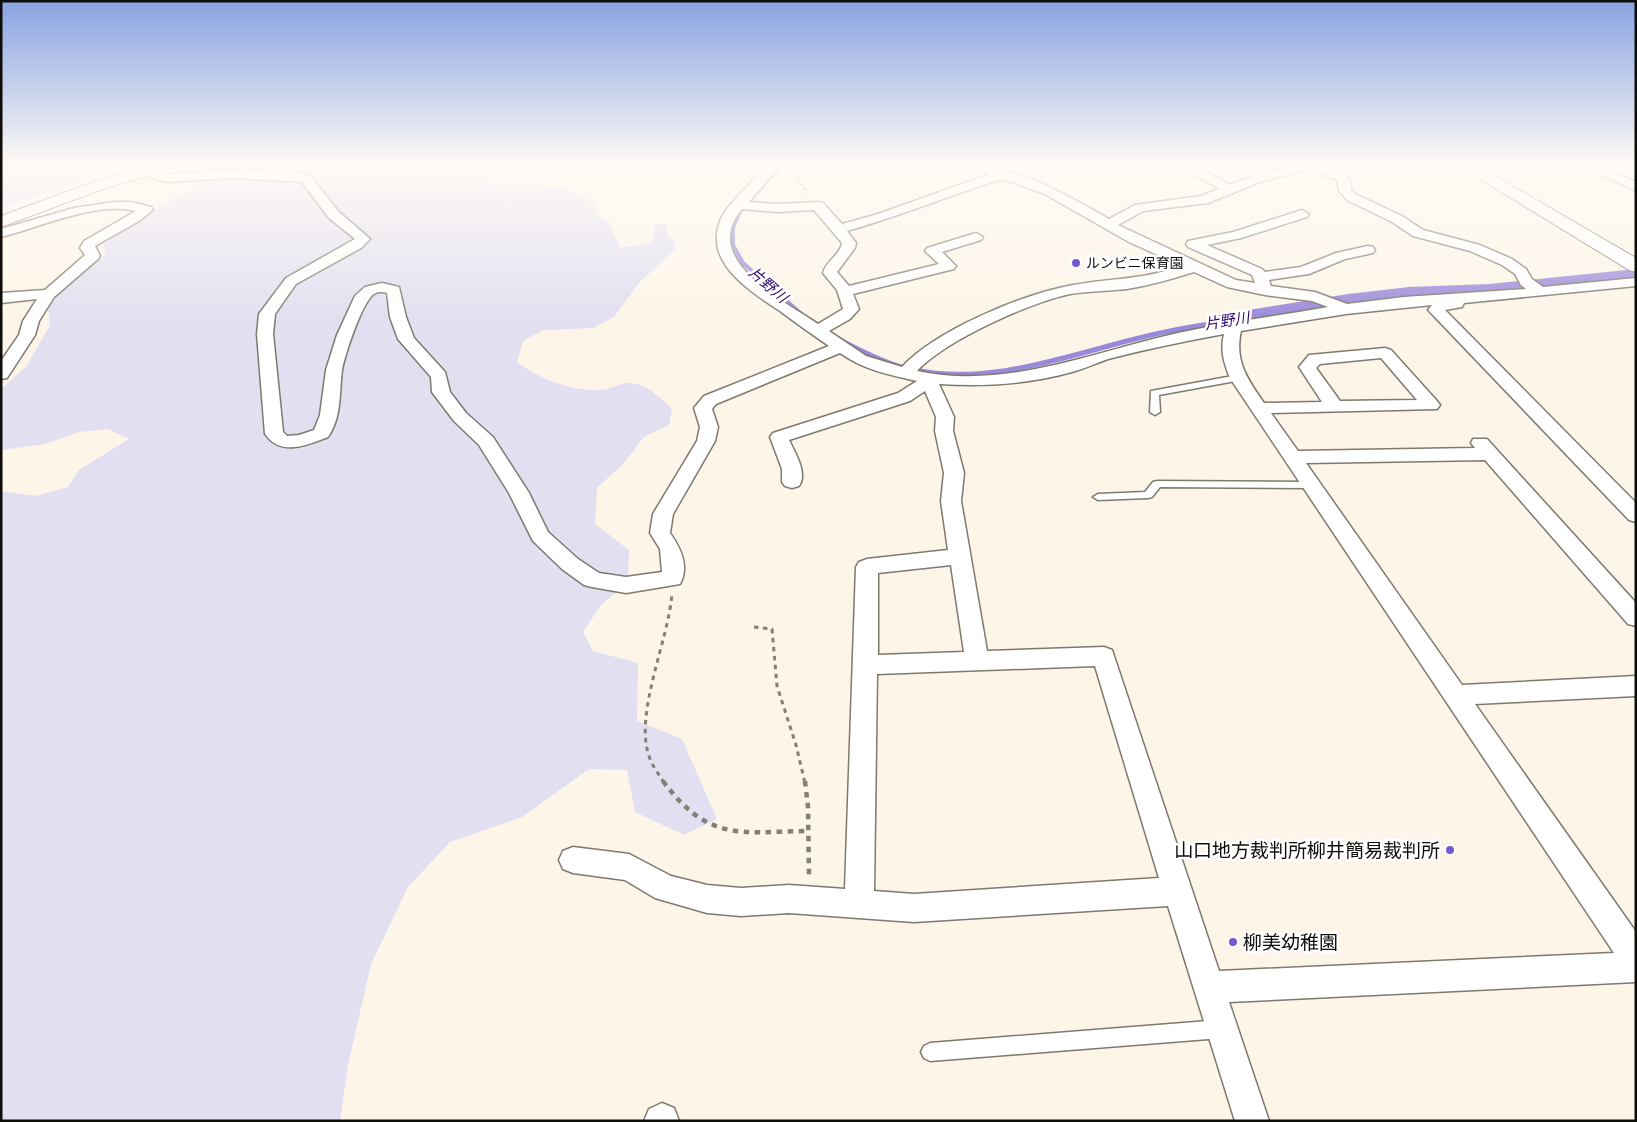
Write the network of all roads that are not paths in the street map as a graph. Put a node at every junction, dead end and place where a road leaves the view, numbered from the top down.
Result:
1 (54, 218) edge
2 (134, 218) edge
3 (338, 218) edge
4 (729, 218) edge
5 (830, 218) edge
6 (878, 218) edge
7 (1096, 218) edge
8 (1122, 218) edge
9 (1289, 218) edge
10 (1396, 218) edge
11 (1555, 218) edge
12 (1106, 224) junction
13 (839, 228) junction
14 (1, 233) edge
15 (976, 238) dead end
16 (1368, 250) dead end
17 (1636, 266) edge
18 (1194, 267) junction
19 (1636, 282) edge
20 (1263, 284) junction
21 (1533, 287) junction
22 (1446, 290) dead end
23 (3, 291) edge
24 (844, 292) junction
25 (49, 294) junction
26 (1480, 298) junction
27 (1335, 304) junction
28 (1234, 328) junction
29 (822, 335) junction
30 (839, 348) junction
31 (18, 350) junction
32 (1, 353) edge
33 (907, 371) junction
34 (1, 374) edge
35 (928, 378) junction
36 (1238, 378) junction
37 (1336, 407) junction
38 (1259, 408) junction
39 (1155, 412) dead end
40 (1292, 457) junction
41 (792, 482) dead end
42 (1312, 485) junction
43 (1098, 496) dead end
44 (1636, 515) edge
45 (961, 556) junction
46 (1636, 618) edge
47 (977, 662) junction
48 (867, 665) junction
49 (1636, 686) edge
50 (1456, 695) junction
51 (573, 860) dead end
52 (1178, 891) junction
53 (859, 903) junction
54 (1636, 959) edge
55 (1636, 966) edge
56 (1209, 987) junction
57 (1222, 1029) junction
58 (930, 1052) dead end
59 (1252, 1121) edge

1 - 14 street
2 - 25 street
3 - 30 street
4 - 29 street
5 - 13 street
6 - 13 street
7 - 12 street
8 - 12 street
9 - 20 street
10 - 21 street
11 - 17 street
12 - 18 street
13 - 24 street
15 - 24 street
16 - 20 street
18 - 20 street
18 - 33 street
19 - 21 street
20 - 27 street
21 - 26 street
22 - 27 street
23 - 25 street
24 - 29 street
25 - 31 street
26 - 27 street
26 - 44 street
27 - 28 street
28 - 35 street
28 - 36 street
29 - 30 street
30 - 33 street
31 - 32 street
31 - 34 street
33 - 35 street
35 - 41 street
35 - 45 street
36 - 38 street
36 - 39 lane
37 - 37 street
37 - 38 street
38 - 40 street
40 - 42 street
40 - 46 street
42 - 43 lane
42 - 50 street
45 - 47 street
45 - 48 street
47 - 48 street
47 - 52 street
48 - 53 street
49 - 50 street
50 - 54 street
51 - 53 street
52 - 53 street
52 - 56 street
55 - 56 street
56 - 57 street
57 - 58 lane
57 - 59 street

